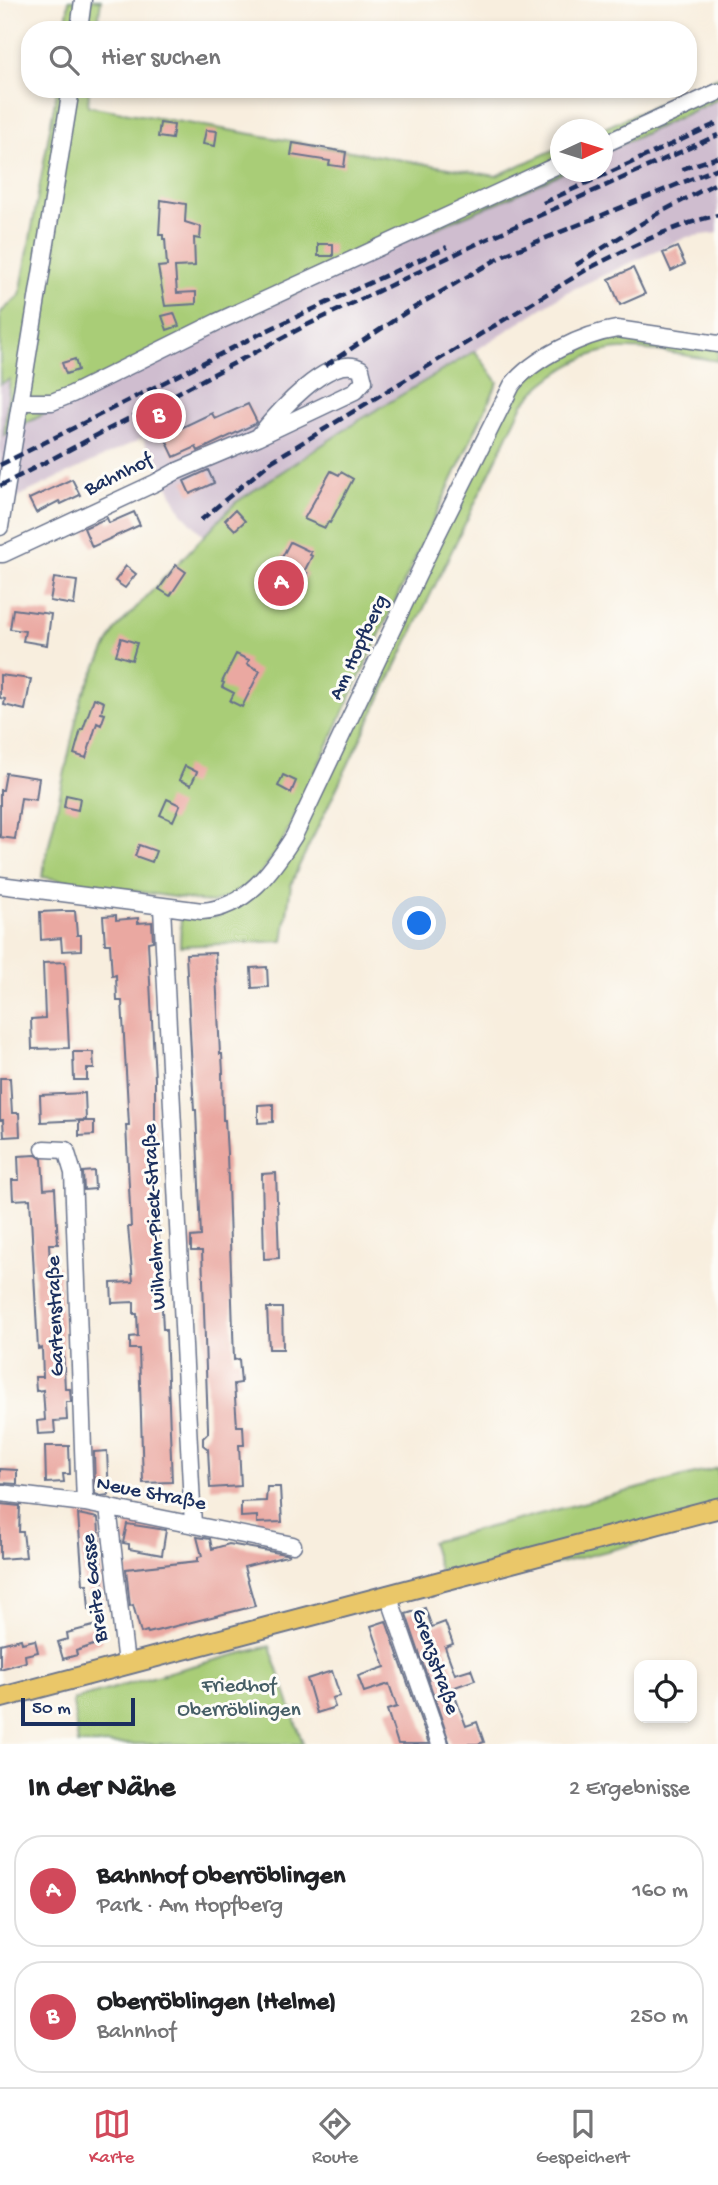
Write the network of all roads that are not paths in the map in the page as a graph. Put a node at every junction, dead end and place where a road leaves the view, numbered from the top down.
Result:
1 (83, 0) edge
2 (80, 21) edge
3 (718, 92) edge
4 (70, 98) edge
5 (613, 140) edge
6 (550, 169) edge
7 (718, 344) edge
8 (21, 402) junction
9 (258, 437) junction
10 (0, 527) edge
11 (0, 554) edge
12 (0, 885) edge
13 (162, 907) junction
14 (44, 1149) dead end
15 (0, 1493) edge
16 (85, 1503) junction
17 (108, 1507) junction
18 (718, 1508) edge
19 (193, 1525) junction
20 (293, 1545) dead end
21 (388, 1594) junction
22 (126, 1664) junction
23 (0, 1698) edge
24 (440, 1744) edge

1 - 2 street
3 - 5 street
4 - 8 street
6 - 8 street
7 - 13 street, Am Hopfberg
8 - 10 street
9 - 9 street, Bahnhof
9 - 11 street, Bahnhof
12 - 13 street, Am Hopfberg
13 - 19 street, Wilhelm-Pieck-Straße
14 - 16 street, Gartenstraße
15 - 16 street, Neue Straße
16 - 17 street, Neue Straße
17 - 19 street, Neue Straße
17 - 22 street, Breite Gasse
18 - 21 main road
19 - 20 street, Neue Straße
21 - 22 main road
21 - 24 street, Grenzstraße
22 - 23 main road

